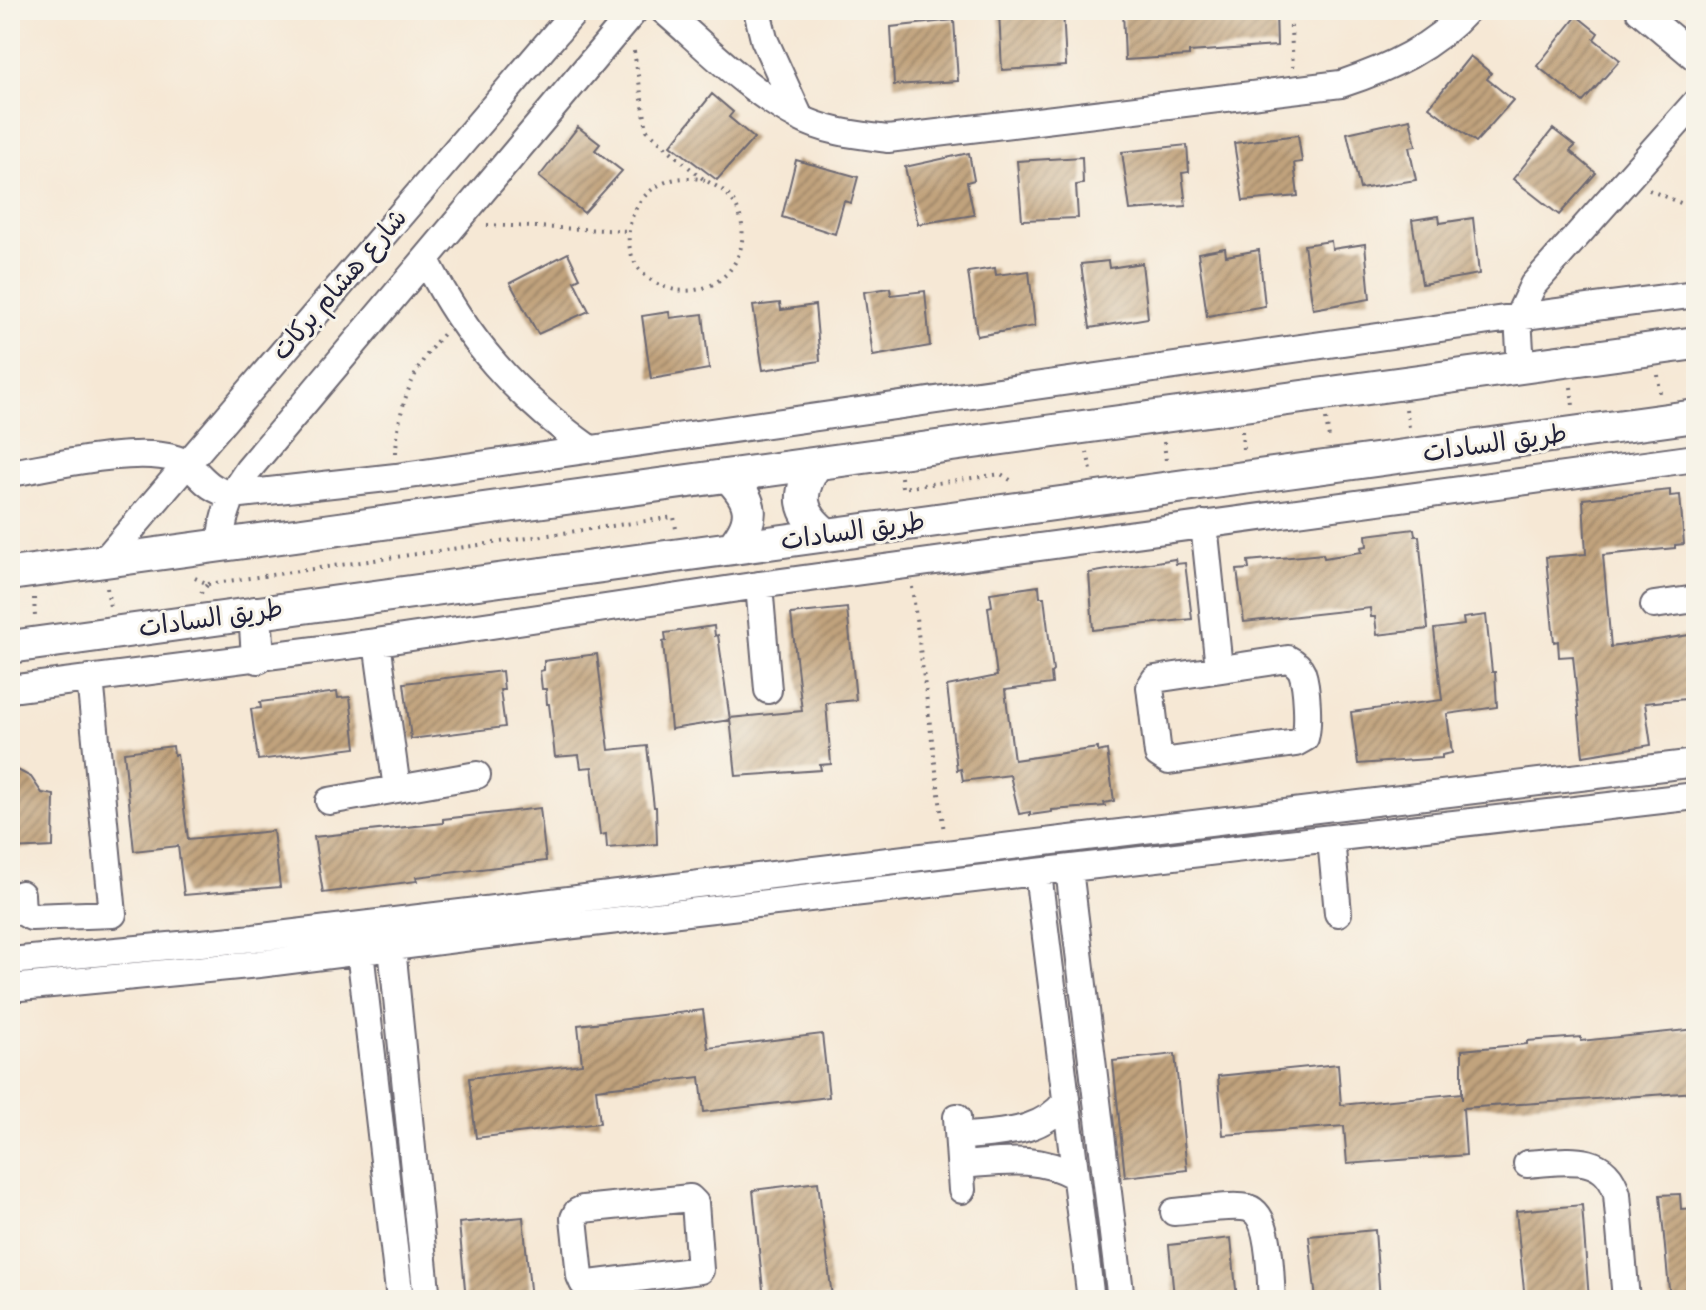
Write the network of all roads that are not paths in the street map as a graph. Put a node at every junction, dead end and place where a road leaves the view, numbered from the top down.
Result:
1 (576, 10) edge
2 (663, 10) edge
3 (757, 10) edge
4 (1467, 10) edge
5 (1639, 10) edge
6 (632, 14) edge
7 (1696, 58) edge
8 (1696, 102) edge
9 (800, 118) junction
10 (426, 260) junction
11 (1696, 294) edge
12 (1518, 317) junction
13 (1696, 343) edge
14 (1521, 367) junction
15 (1696, 416) edge
16 (590, 449) junction
17 (1696, 458) edge
18 (188, 463) junction
19 (816, 464) junction
20 (10, 473) edge
21 (728, 476) junction
22 (232, 495) junction
23 (1204, 524) junction
24 (827, 535) junction
25 (220, 545) junction
26 (732, 548) junction
27 (104, 561) junction
28 (16, 585) edge
29 (759, 585) junction
30 (1696, 599) edge
31 (1654, 605) dead end
32 (255, 613) junction
33 (377, 642) junction
34 (23, 645) edge
35 (258, 657) junction
36 (1219, 668) junction
37 (90, 678) junction
38 (10, 689) edge
39 (768, 690) dead end
40 (1696, 763) edge
41 (477, 775) dead end
42 (397, 789) junction
43 (1696, 796) edge
44 (329, 801) dead end
45 (1158, 827) junction
46 (1331, 839) junction
47 (945, 852) junction
48 (1161, 859) junction
49 (1069, 869) junction
50 (1038, 873) junction
51 (946, 883) junction
52 (21, 894) dead end
53 (1338, 913) dead end
54 (470, 924) junction
55 (254, 938) junction
56 (392, 947) junction
57 (360, 951) junction
58 (10, 961) edge
59 (259, 964) junction
60 (10, 988) edge
61 (1066, 1101) junction
62 (1527, 1164) dead end
63 (1075, 1176) junction
64 (1174, 1212) dead end
65 (664, 1288) edge
66 (625, 1290) edge
67 (400, 1300) edge
68 (427, 1300) edge
69 (1091, 1300) edge
70 (1121, 1300) edge
71 (1272, 1300) edge
72 (1626, 1300) edge

1 - 18 street, شارع هشام بركات
2 - 9 street
3 - 9 street
4 - 9 street
5 - 7 street
6 - 10 street, شارع هشام بركات
8 - 12 street
10 - 16 street
10 - 22 street, شارع هشام بركات
11 - 12 street
12 - 14 street
12 - 16 street
13 - 14 main road
14 - 19 main road
15 - 24 main road, طريق السادات
16 - 22 street
17 - 23 street
18 - 20 street
18 - 22 street
18 - 27 street, شارع هشام بركات
19 - 21 main road
19 - 24 main road
21 - 25 main road
21 - 26 main road
22 - 25 street, شارع هشام بركات
23 - 29 street
23 - 36 street
24 - 26 main road, طريق السادات
25 - 27 main road
26 - 32 main road, طريق السادات
27 - 28 main road
29 - 33 street
29 - 39 street
30 - 31 street
32 - 34 main road, طريق السادات
32 - 35 main road
33 - 35 street
33 - 42 street
35 - 37 street
36 - 36 street
37 - 38 street
37 - 52 street
40 - 45 street
41 - 42 street
42 - 44 street
43 - 46 street
45 - 47 street
45 - 48 street
46 - 48 street
46 - 53 street
47 - 51 street
47 - 54 street
48 - 49 street
49 - 50 street
49 - 70 street
50 - 51 street
50 - 61 street
51 - 54 street
54 - 55 street
54 - 56 street
55 - 58 street
55 - 59 street
56 - 57 street
56 - 68 street
57 - 59 street
57 - 67 street
59 - 60 street
61 - 63 street
61 - 63 street
62 - 72 street
63 - 69 street
64 - 71 street
65 - 66 street
65 - 66 street

